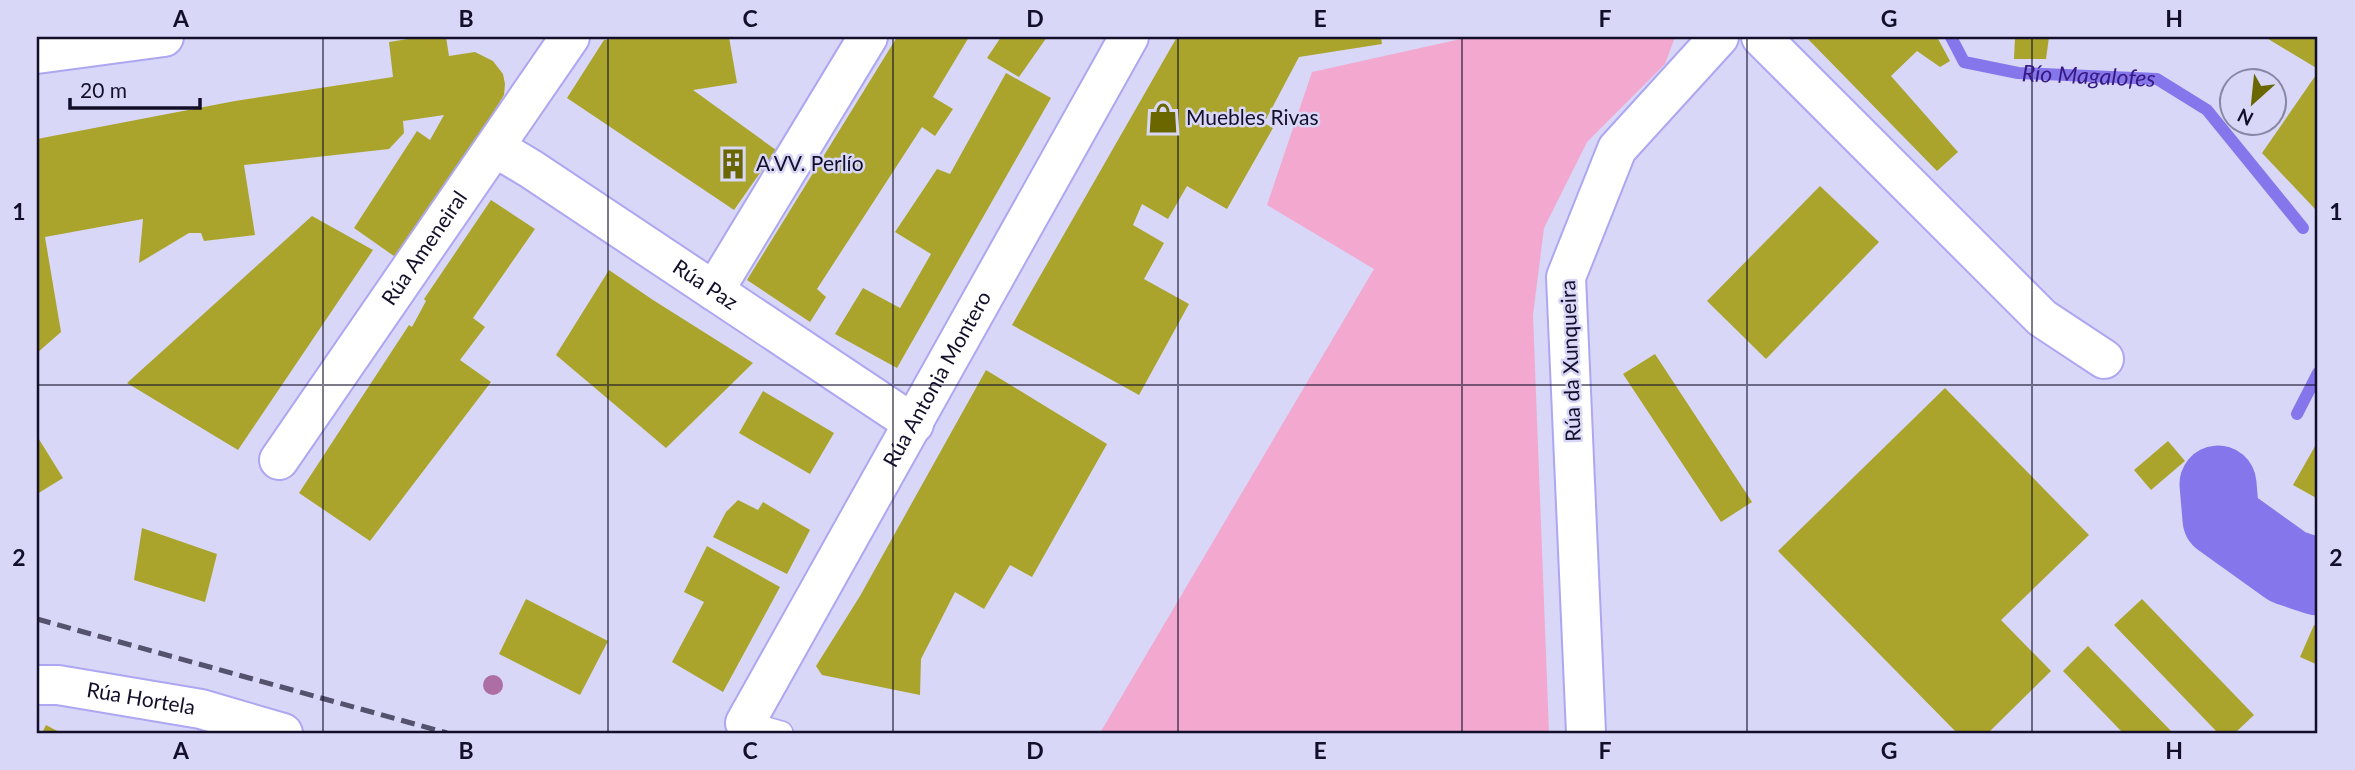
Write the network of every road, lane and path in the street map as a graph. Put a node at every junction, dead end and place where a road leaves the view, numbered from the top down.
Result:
1 (164, 37) edge
2 (570, 37) edge
3 (868, 37) edge
4 (1129, 37) edge
5 (1718, 37) edge
6 (1760, 37) edge
7 (37, 54) edge
8 (496, 148) junction
9 (715, 291) junction
10 (2104, 359) dead end
11 (914, 424) junction
12 (279, 460) dead end
13 (37, 685) edge
14 (745, 723) joint
15 (283, 733) edge
16 (781, 733) edge
17 (1586, 733) edge

1 - 7 street
2 - 8 street, Rúa Ameneiral
3 - 9 street
4 - 11 street, Rúa Antonia Montero
5 - 17 street, Rúa da Xunqueira
6 - 10 street
8 - 9 street, Rúa Paz
8 - 12 street, Rúa Ameneiral
9 - 11 street, Rúa Paz
11 - 14 street, Rúa Antonia Montero
13 - 15 street, Rúa Hortela
14 - 16 lane

